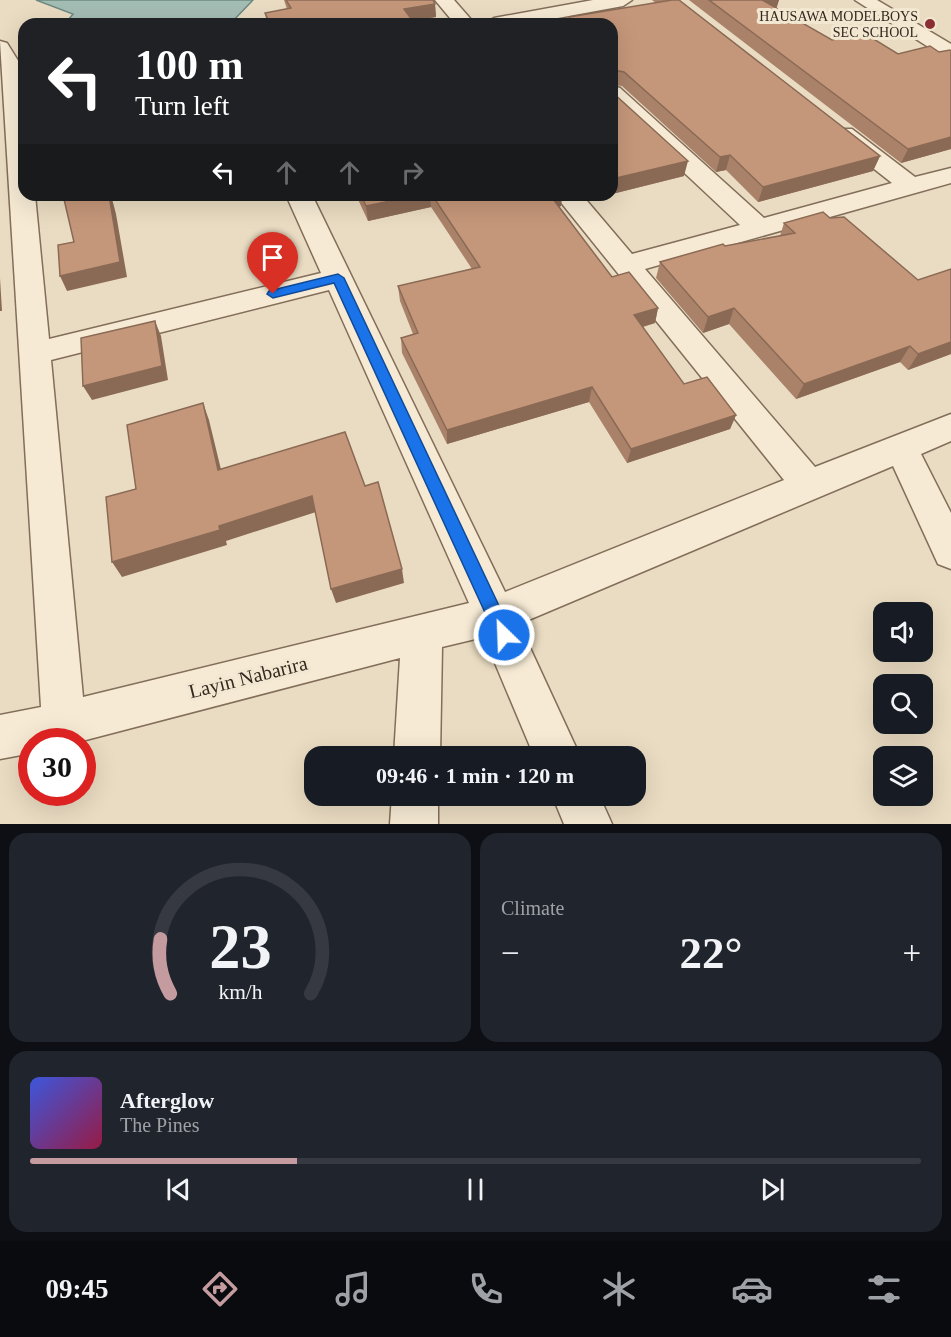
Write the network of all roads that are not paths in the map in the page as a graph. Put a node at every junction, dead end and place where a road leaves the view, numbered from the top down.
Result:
1 (444, 0) edge
2 (623, 0) edge
3 (864, 0) edge
4 (460, 18) edge
5 (553, 18) edge
6 (0, 47) edge
7 (951, 53) edge
8 (618, 99) edge
9 (828, 122) edge
10 (14, 162) edge
11 (951, 175) edge
12 (911, 186) junction
13 (18, 198) edge
14 (18, 201) edge
15 (302, 201) edge
16 (573, 201) edge
17 (759, 228) junction
18 (626, 265) junction
19 (338, 278) junction
20 (35, 353) junction
21 (951, 427) edge
22 (902, 447) junction
23 (809, 485) junction
24 (951, 552) edge
25 (495, 615) junction
26 (422, 633) junction
27 (64, 724) junction
28 (0, 737) edge
29 (417, 746) edge
30 (553, 746) edge
31 (415, 806) edge
32 (580, 806) edge
33 (414, 824) edge
34 (588, 824) edge

1 - 4 street
2 - 5 street
3 - 7 street
6 - 10 street
8 - 17 street
9 - 12 street
10 - 13 street
11 - 12 street
12 - 17 street
14 - 20 street
15 - 19 street
16 - 18 street
17 - 18 street
18 - 23 street
19 - 20 street
19 - 25 street
20 - 27 street
21 - 22 street, Layin Nabarira
22 - 23 street, Layin Nabarira
22 - 24 street
23 - 25 street, Layin Nabarira
25 - 26 street, Layin Nabarira
25 - 30 street
26 - 27 street, Layin Nabarira
26 - 29 street
27 - 28 street, Layin Nabarira
31 - 33 street
32 - 34 street

